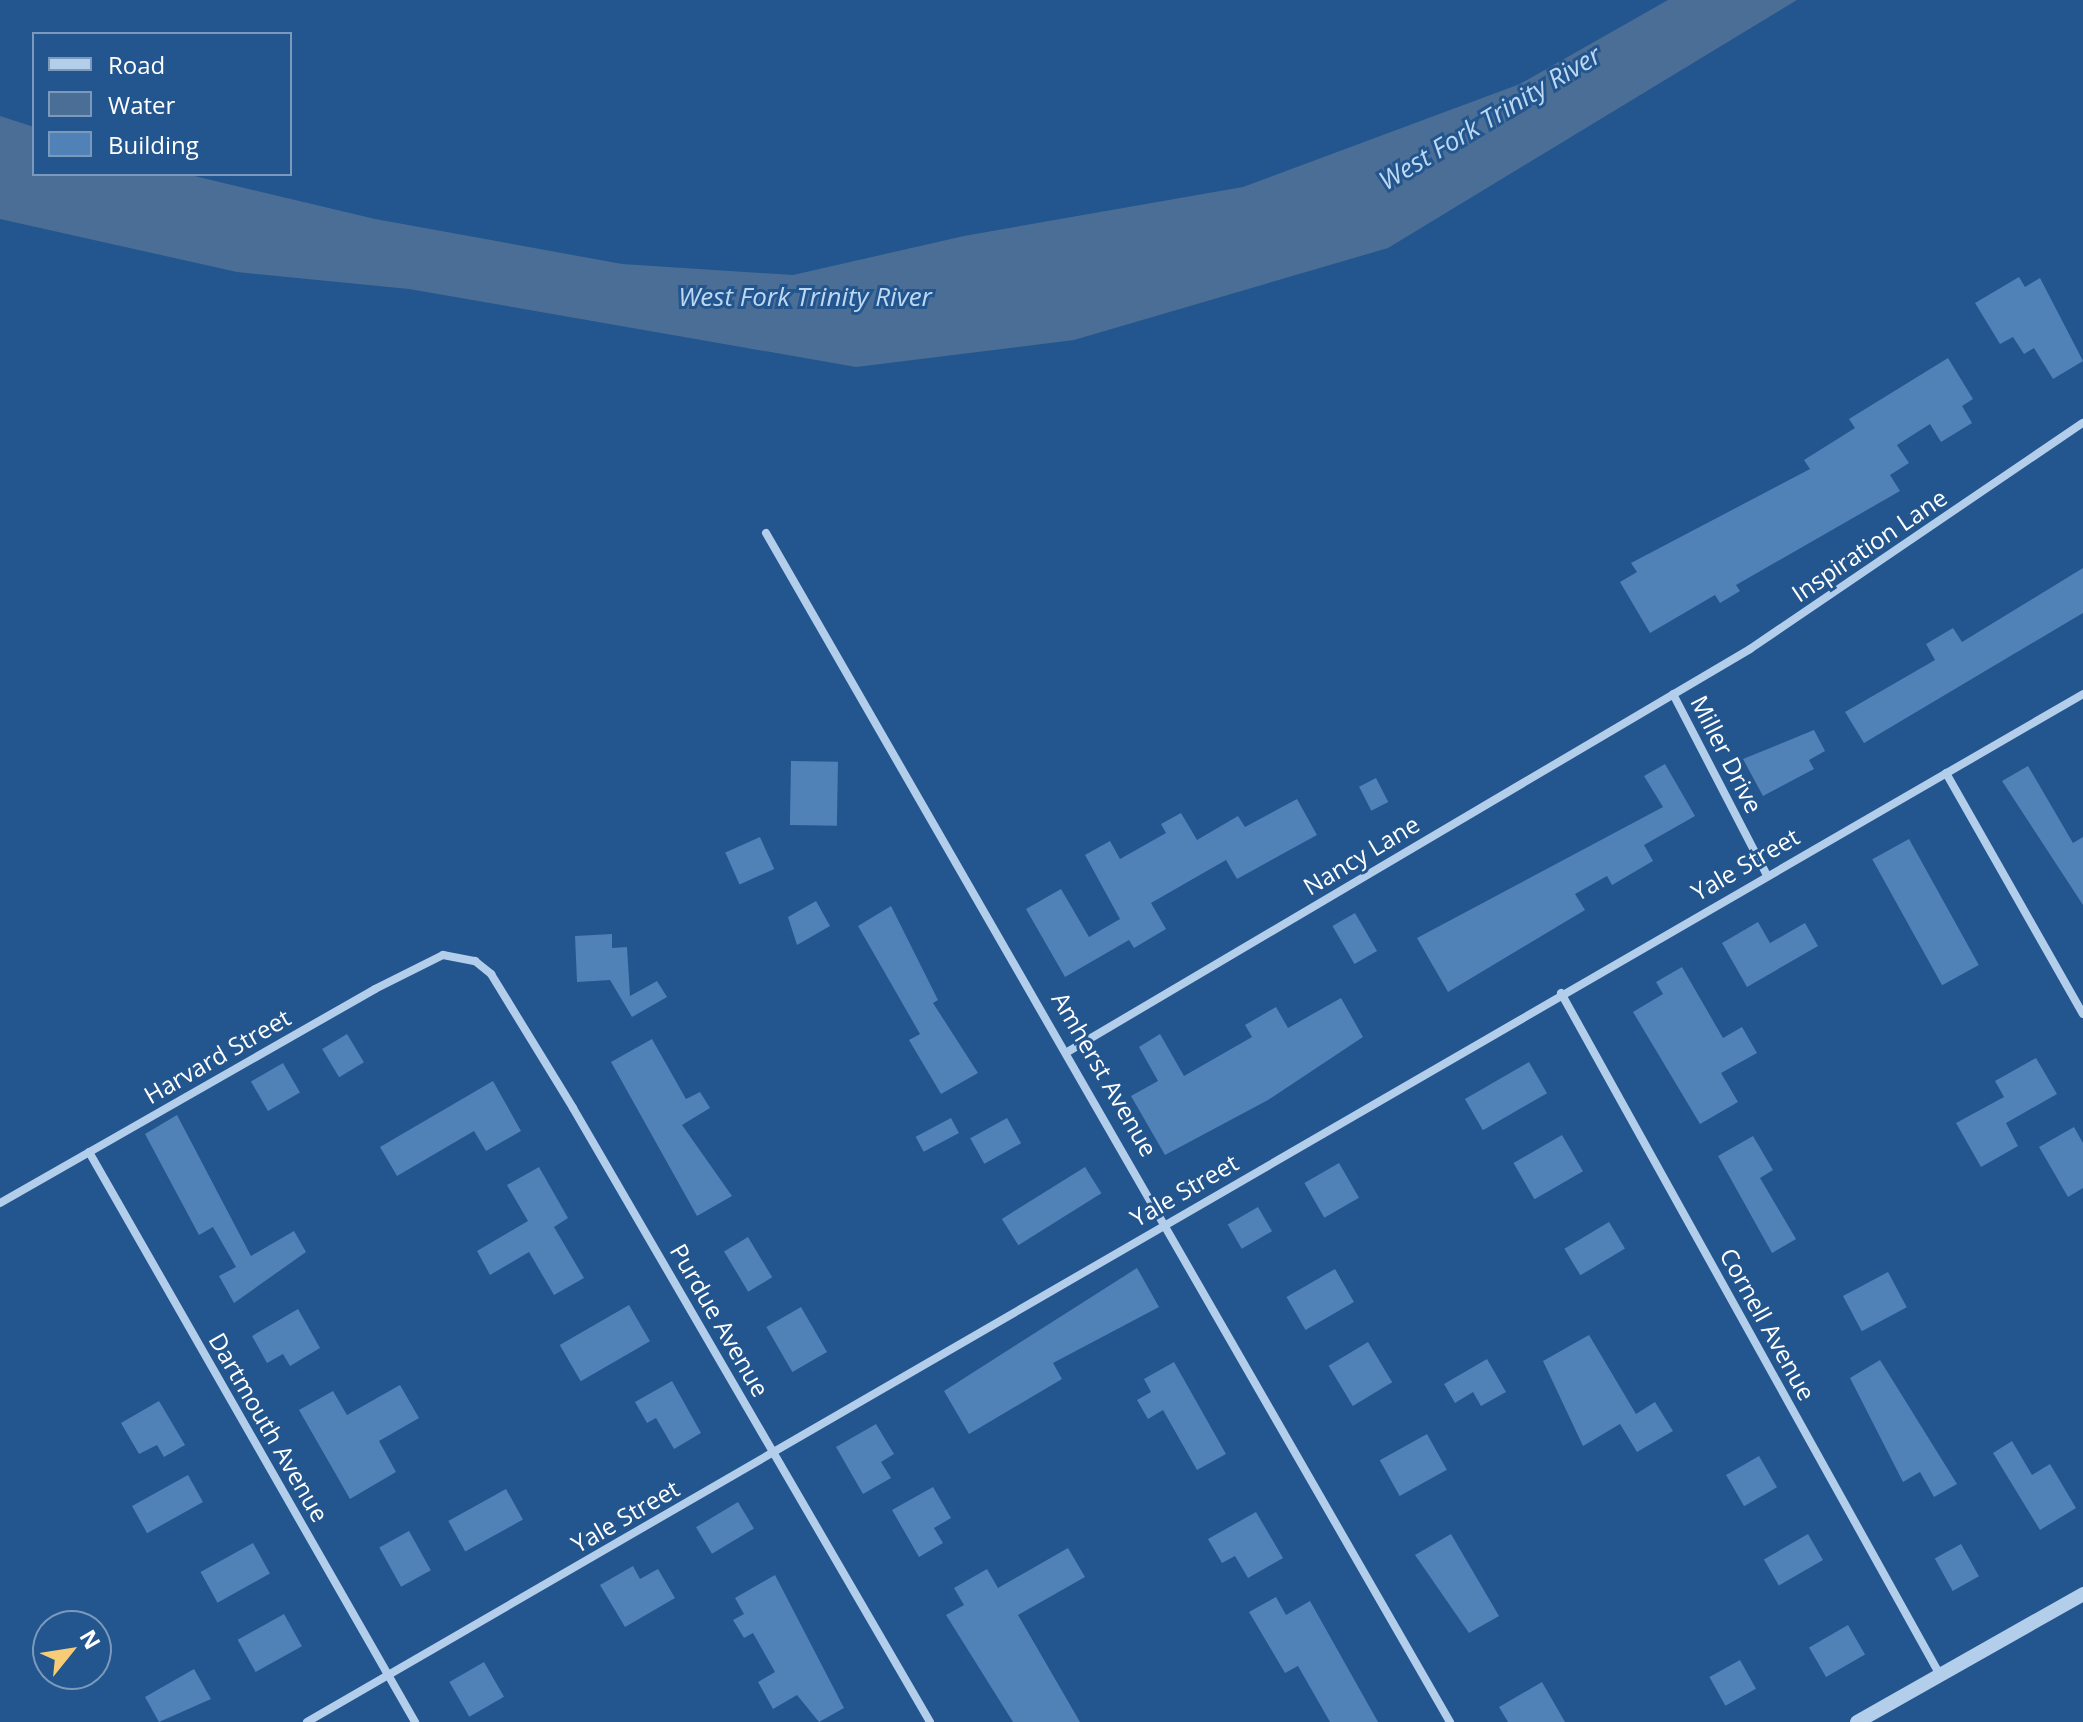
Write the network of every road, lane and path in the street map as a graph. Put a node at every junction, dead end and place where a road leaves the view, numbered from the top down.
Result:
1 (2083, 423) edge
2 (766, 533) dead end
3 (1673, 694) junction
4 (2083, 694) edge
5 (1946, 773) junction
6 (1767, 875) junction
7 (458, 957) joint
8 (1561, 993) junction
9 (2083, 1014) edge
10 (1069, 1051) junction
11 (89, 1152) junction
12 (0, 1203) edge
13 (1168, 1222) junction
14 (774, 1453) junction
15 (2083, 1594) edge
16 (387, 1675) junction
17 (1940, 1675) junction
18 (307, 1722) edge
19 (415, 1722) edge
20 (930, 1722) edge
21 (1450, 1722) edge
22 (1857, 1722) edge

1 - 3 street, Inspiration Lane
2 - 10 street, Amherst Avenue
3 - 6 street, Miller Drive
3 - 10 street, Nancy Lane
4 - 5 street, Yale Street
5 - 6 street, Yale Street
5 - 9 street
6 - 8 street, Yale Street
7 - 11 street, Harvard Street
7 - 14 street, Purdue Avenue
8 - 13 street, Yale Street
8 - 17 street, Cornell Avenue
10 - 13 street, Amherst Avenue
11 - 12 street, Harvard Street
11 - 16 street, Dartmouth Avenue
13 - 14 street, Yale Street
13 - 21 street, Amherst Avenue
14 - 16 street, Yale Street
14 - 20 street, Purdue Avenue
15 - 17 street
16 - 18 street, Yale Street
16 - 19 street, Dartmouth Avenue
17 - 22 street

